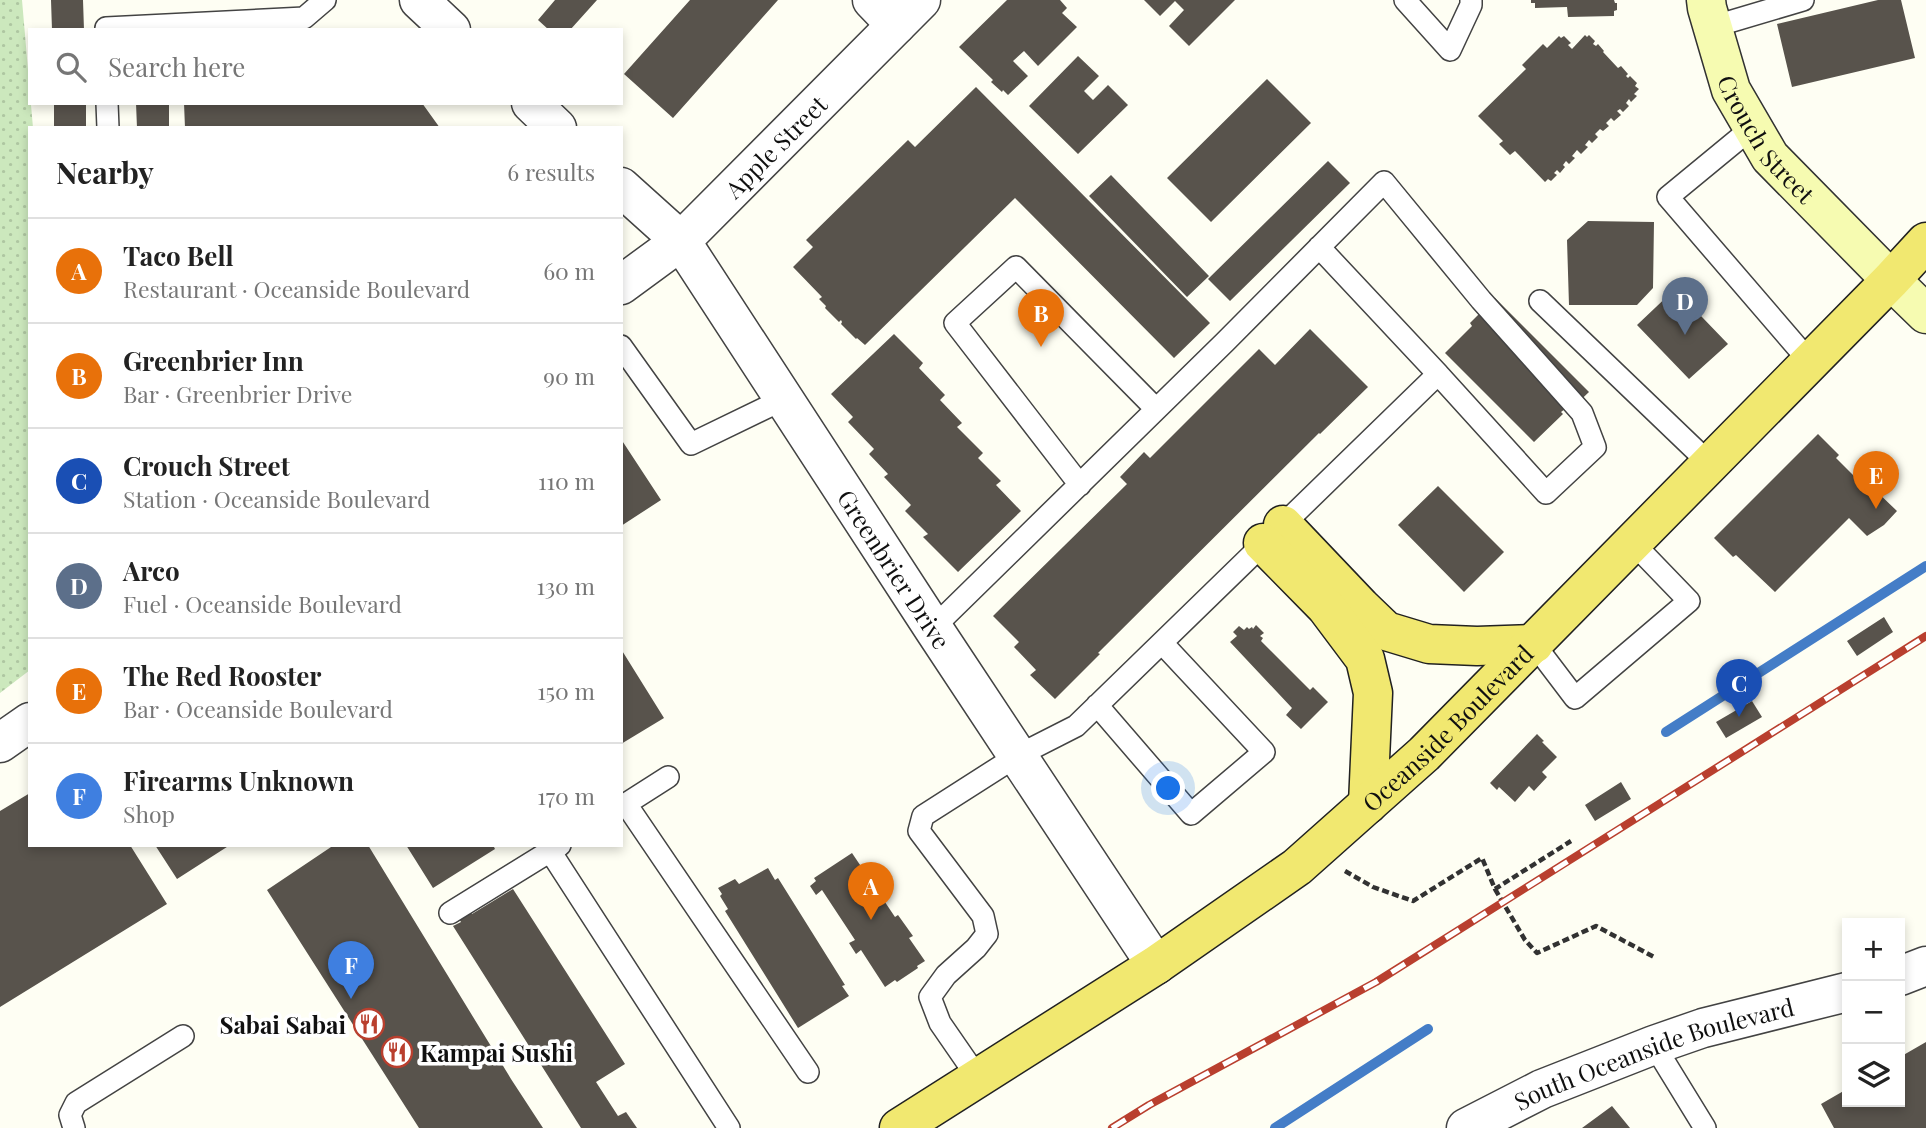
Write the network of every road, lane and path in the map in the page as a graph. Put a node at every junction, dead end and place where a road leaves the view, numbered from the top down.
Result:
1 (325, 0) edge
2 (419, 0) edge
3 (1405, 0) edge
4 (1471, 0) edge
5 (1803, 0) edge
6 (896, 9) edge
7 (1709, 13) edge
8 (106, 28) edge
9 (449, 28) edge
10 (107, 105) edge
11 (533, 105) edge
12 (108, 126) edge
13 (555, 126) edge
14 (1753, 127) junction
15 (623, 189) edge
16 (681, 241) junction
17 (1926, 242) edge
18 (1319, 247) junction
19 (1891, 280) junction
20 (623, 284) edge
21 (1540, 301) dead end
22 (1926, 314) edge
23 (623, 349) edge
24 (1810, 362) junction
25 (1438, 374) junction
26 (784, 399) junction
27 (1156, 409) junction
28 (1710, 464) junction
29 (1080, 485) junction
30 (1273, 534) junction
31 (1633, 543) junction
32 (933, 628) junction
33 (1162, 643) junction
34 (1534, 644) junction
35 (1097, 705) junction
36 (28, 723) edge
37 (0, 743) edge
38 (1017, 756) junction
39 (668, 778) dead end
40 (1368, 804) junction
41 (624, 805) edge
42 (1571, 841) dead end
43 (555, 848) edge
44 (1313, 853) junction
45 (1495, 889) junction
46 (450, 913) dead end
47 (1656, 958) dead end
48 (1156, 965) junction
49 (1926, 966) edge
50 (1905, 974) edge
51 (1842, 993) edge
52 (183, 1036) dead end
53 (1654, 1045) junction
54 (808, 1072) dead end
55 (978, 1078) junction
56 (74, 1128) edge
57 (729, 1128) edge
58 (899, 1128) edge
59 (1466, 1128) edge
60 (1705, 1128) edge

1 - 8 lane
2 - 9 street
3 - 4 lane
5 - 7 lane
6 - 16 street, Apple Street
7 - 14 main road, Crouch Street
10 - 12 lane
11 - 13 street
14 - 19 main road, Crouch Street
14 - 24 lane
15 - 16 street, Greenbrier Drive
16 - 20 street, Apple Street
16 - 26 street, Greenbrier Drive
17 - 19 main road, Oceanside Boulevard
18 - 25 lane
18 - 25 lane
18 - 27 lane
19 - 22 main road, Crouch Street
19 - 24 main road, Oceanside Boulevard
21 - 28 lane
23 - 26 lane
24 - 28 main road, Oceanside Boulevard
25 - 30 lane
26 - 32 street, Greenbrier Drive
27 - 29 lane
27 - 29 lane
28 - 31 main road, Oceanside Boulevard
29 - 32 lane
30 - 33 lane
30 - 34 main road
30 - 40 main road
31 - 34 main road, Oceanside Boulevard
31 - 34 lane
32 - 38 street, Greenbrier Drive
33 - 35 lane
33 - 35 lane
34 - 40 main road, Oceanside Boulevard
35 - 38 lane
36 - 37 street
38 - 48 street, Greenbrier Drive
38 - 55 lane
39 - 41 lane
40 - 44 main road, Oceanside Boulevard
41 - 54 lane
42 - 45 path
43 - 46 lane
43 - 57 lane
44 - 45 path
44 - 48 main road, Oceanside Boulevard
45 - 47 path
48 - 55 main road, Oceanside Boulevard
49 - 50 street
51 - 53 street, South Oceanside Boulevard
52 - 56 lane
53 - 59 street, South Oceanside Boulevard
53 - 60 lane
55 - 58 main road, Oceanside Boulevard

